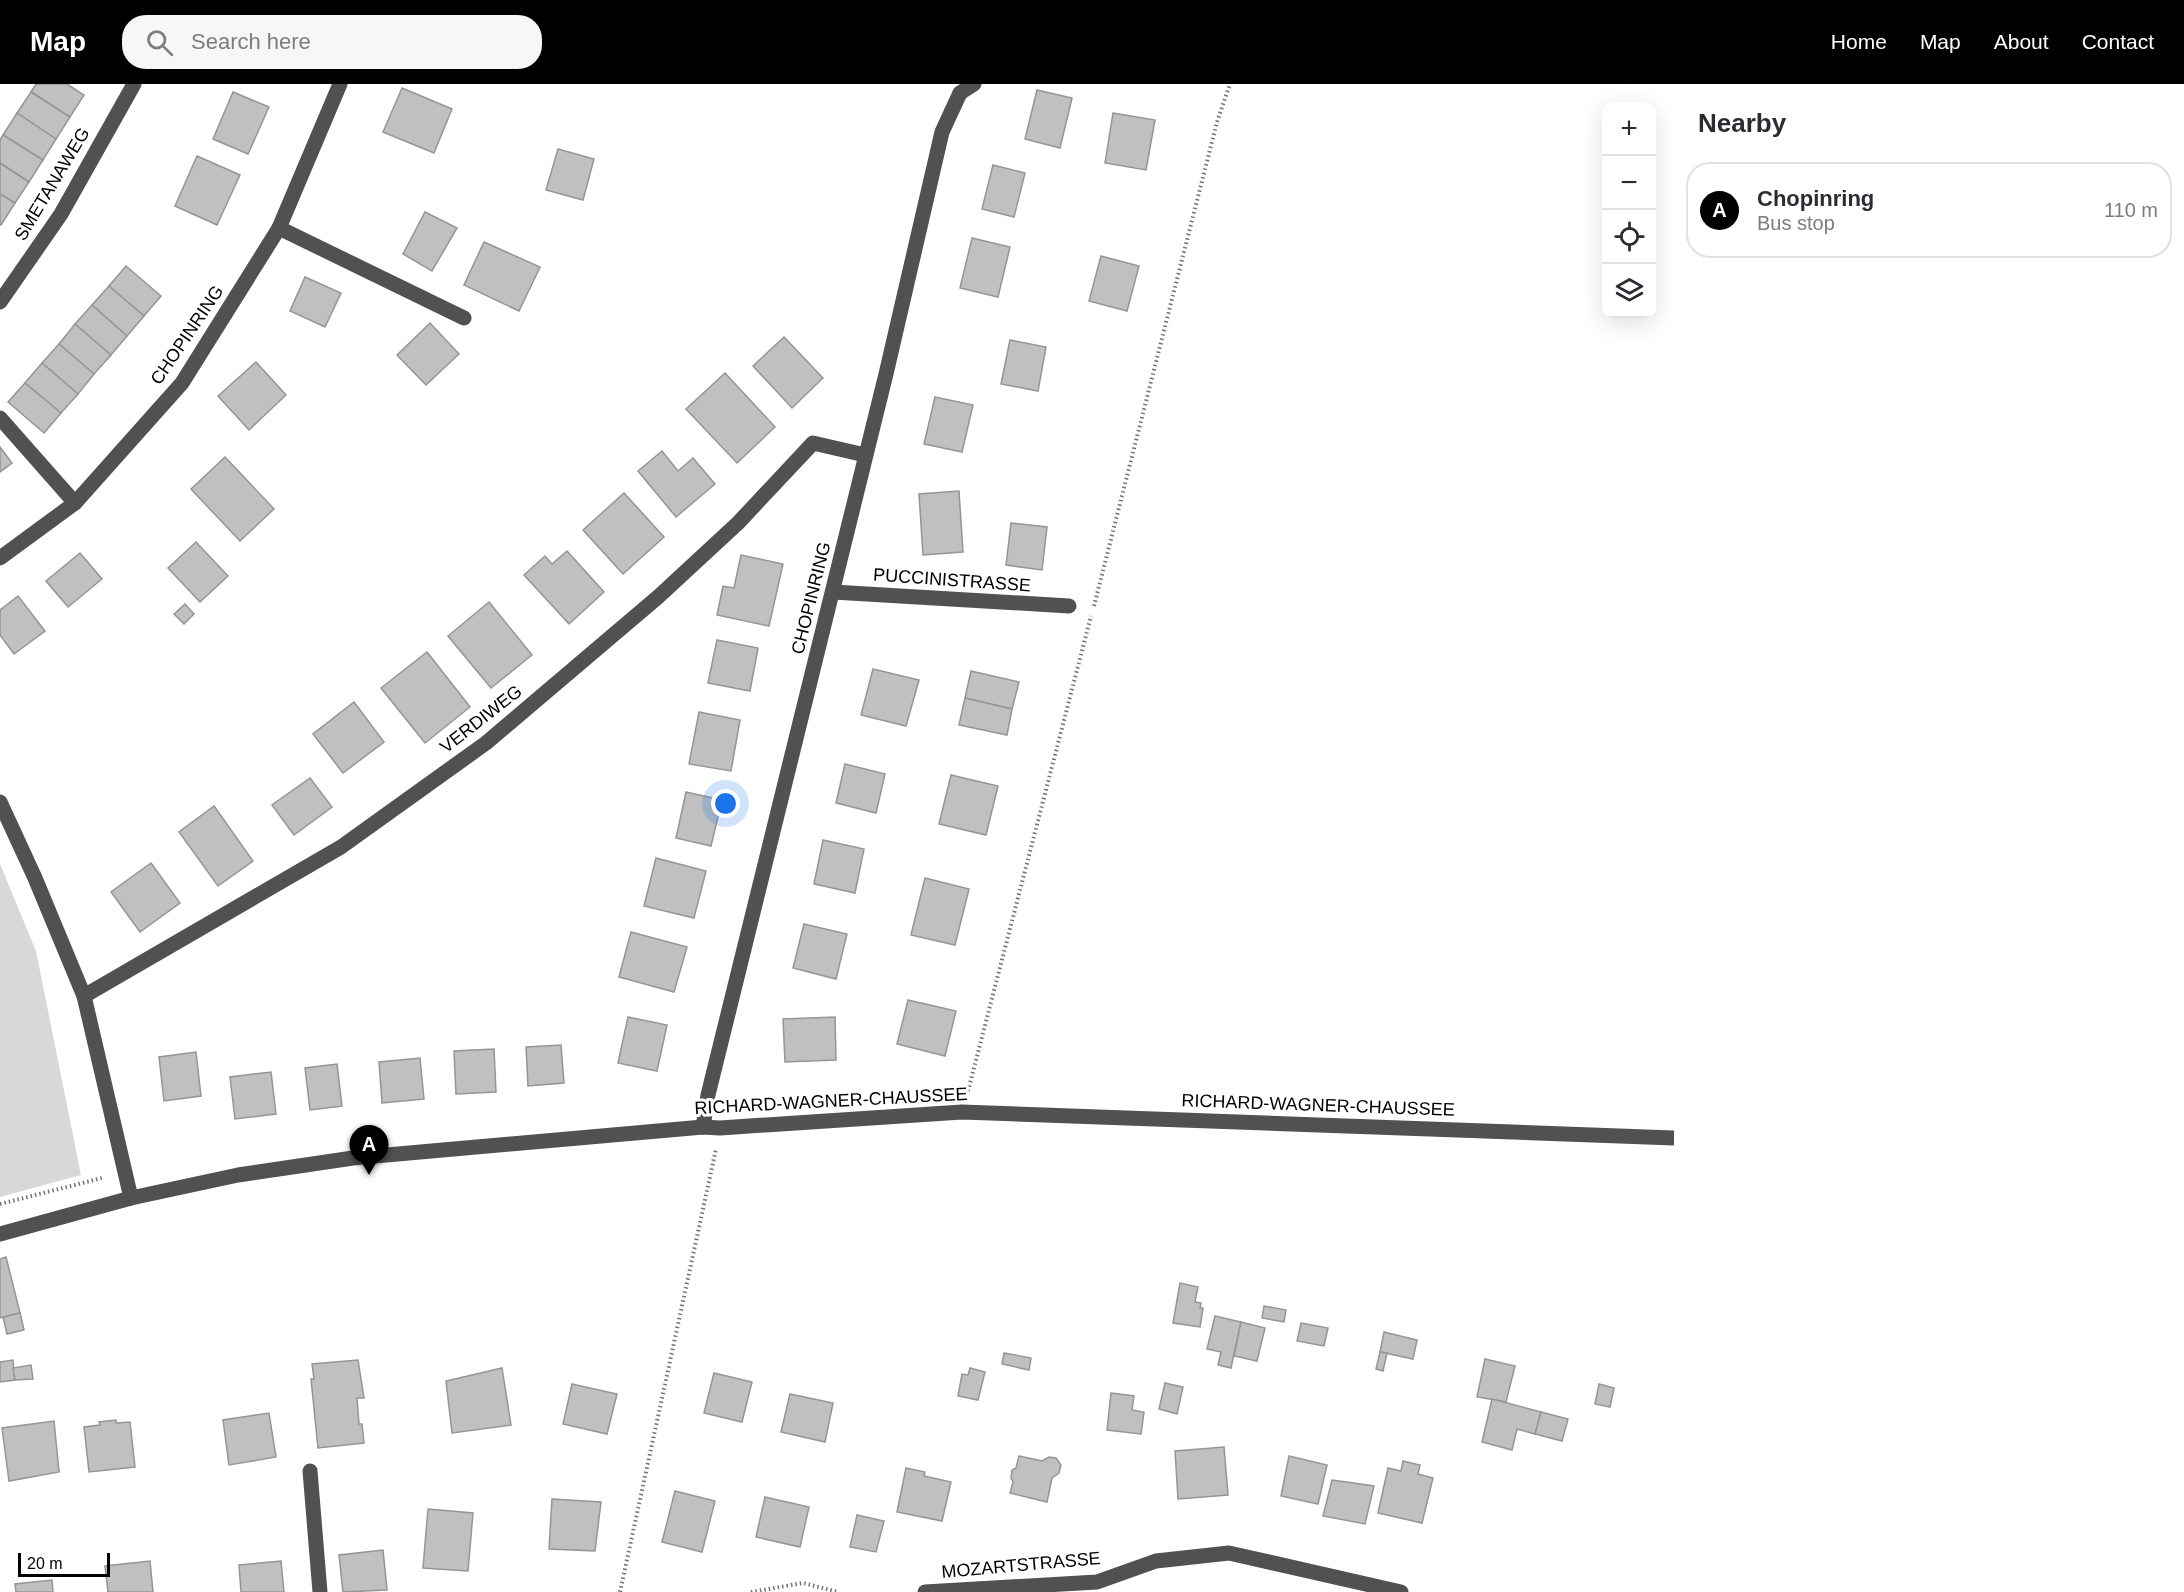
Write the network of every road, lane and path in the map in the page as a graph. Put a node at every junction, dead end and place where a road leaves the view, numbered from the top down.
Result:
1 (134, 84) edge
2 (974, 84) edge
3 (1230, 84) edge
4 (336, 85) edge
5 (955, 88) edge
6 (279, 228) junction
7 (0, 302) edge
8 (464, 318) dead end
9 (0, 418) edge
10 (865, 454) junction
11 (75, 503) junction
12 (0, 558) edge
13 (833, 592) junction
14 (1069, 606) dead end
15 (0, 802) edge
16 (84, 996) junction
17 (962, 1112) junction
18 (703, 1127) junction
19 (720, 1128) junction
20 (1674, 1138) edge
21 (123, 1172) junction
22 (130, 1198) junction
23 (0, 1204) edge
24 (0, 1234) edge
25 (310, 1471) dead end
26 (1096, 1587) edge
27 (320, 1592) edge
28 (620, 1592) edge
29 (751, 1592) edge
30 (838, 1592) edge
31 (925, 1592) edge
32 (1401, 1592) edge

1 - 7 street, SMETANAWEG
2 - 5 street
3 - 17 path
4 - 6 street, CHOPINRING
5 - 10 street, CHOPINRING
6 - 8 street
6 - 11 street, CHOPINRING
9 - 11 street
10 - 13 street, CHOPINRING
10 - 16 street, VERDIWEG
11 - 12 street, CHOPINRING
13 - 14 street, PUCCINISTRASSE
13 - 18 street, CHOPINRING
15 - 16 street
16 - 21 street
17 - 19 street, RICHARD-WAGNER-CHAUSSEE
17 - 20 street, RICHARD-WAGNER-CHAUSSEE
18 - 19 street, RICHARD-WAGNER-CHAUSSEE
18 - 22 street, RICHARD-WAGNER-CHAUSSEE
19 - 28 path
21 - 22 street
21 - 23 path
22 - 24 street, RICHARD-WAGNER-CHAUSSEE
25 - 27 street
26 - 31 street, MOZARTSTRASSE
26 - 32 street, MOZARTSTRASSE
29 - 30 path

